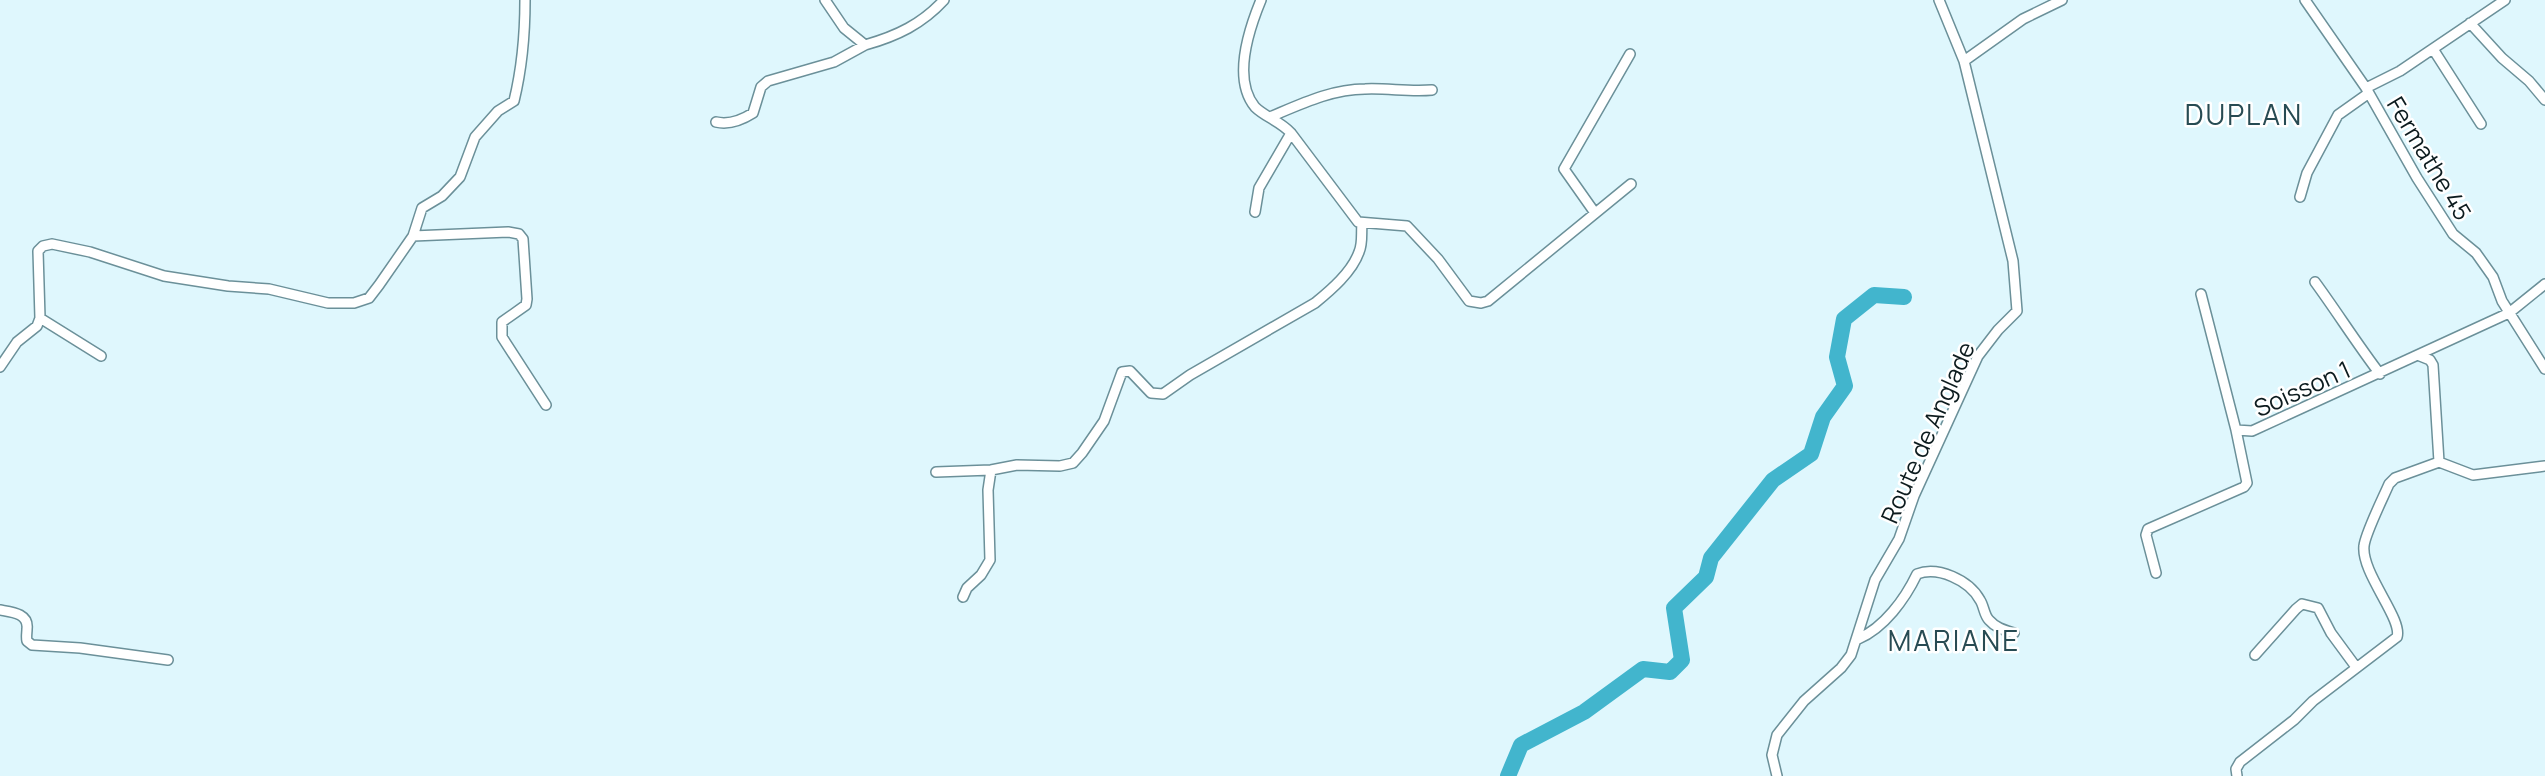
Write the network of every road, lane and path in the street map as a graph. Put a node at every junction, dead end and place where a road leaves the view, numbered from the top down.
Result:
1 (525, 0) edge
2 (825, 0) edge
3 (944, 0) edge
4 (1261, 0) edge
5 (1939, 0) edge
6 (2062, 0) edge
7 (2305, 0) edge
8 (2505, 0) edge
9 (2470, 23) junction
10 (865, 45) junction
11 (2433, 49) junction
12 (1630, 54) dead end
13 (1964, 61) junction
14 (1432, 90) dead end
15 (2367, 90) junction
16 (2545, 100) edge
17 (1270, 117) junction
18 (716, 122) dead end
19 (2481, 124) dead end
20 (1291, 132) junction
21 (1631, 184) dead end
22 (2300, 197) dead end
23 (1255, 212) dead end
24 (1595, 213) junction
25 (1362, 224) junction
26 (413, 236) junction
27 (2315, 282) dead end
28 (2545, 285) edge
29 (2201, 294) dead end
30 (2509, 313) junction
31 (40, 318) junction
32 (101, 356) dead end
33 (2420, 356) junction
34 (0, 367) edge
35 (2545, 369) edge
36 (2380, 374) junction
37 (546, 405) dead end
38 (2236, 430) junction
39 (2439, 462) junction
40 (2545, 466) edge
41 (991, 470) junction
42 (936, 472) dead end
43 (2157, 573) dead end
44 (963, 597) dead end
45 (0, 610) edge
46 (2014, 633) dead end
47 (1858, 639) junction
48 (2255, 655) dead end
49 (168, 660) dead end
50 (2356, 667) junction
51 (1777, 776) edge
52 (2237, 776) edge

1 - 26 street
2 - 10 street
3 - 10 street
4 - 17 street
5 - 13 street, Route de Anglade
6 - 13 street
7 - 15 street, Fermathe 45
8 - 9 street
9 - 11 street
9 - 16 street
10 - 18 street
11 - 15 street
11 - 19 street
12 - 24 street
13 - 47 street, Route de Anglade
14 - 17 street
15 - 22 street
15 - 30 street, Fermathe 45
17 - 20 street
20 - 23 street
20 - 25 street
21 - 24 street
24 - 25 street
25 - 41 street
26 - 31 street
26 - 37 street
27 - 36 street
28 - 30 street, Soisson 1
29 - 38 street, Soisson 1
30 - 33 street, Soisson 1
30 - 35 street, Fermathe 45
31 - 32 street
31 - 34 street
33 - 36 street, Soisson 1
33 - 39 street
36 - 38 street, Soisson 1
38 - 43 street
39 - 40 street
39 - 50 street
41 - 42 street
41 - 44 street
45 - 49 street
46 - 47 street
47 - 51 street, Route de Anglade
48 - 50 street
50 - 52 street

